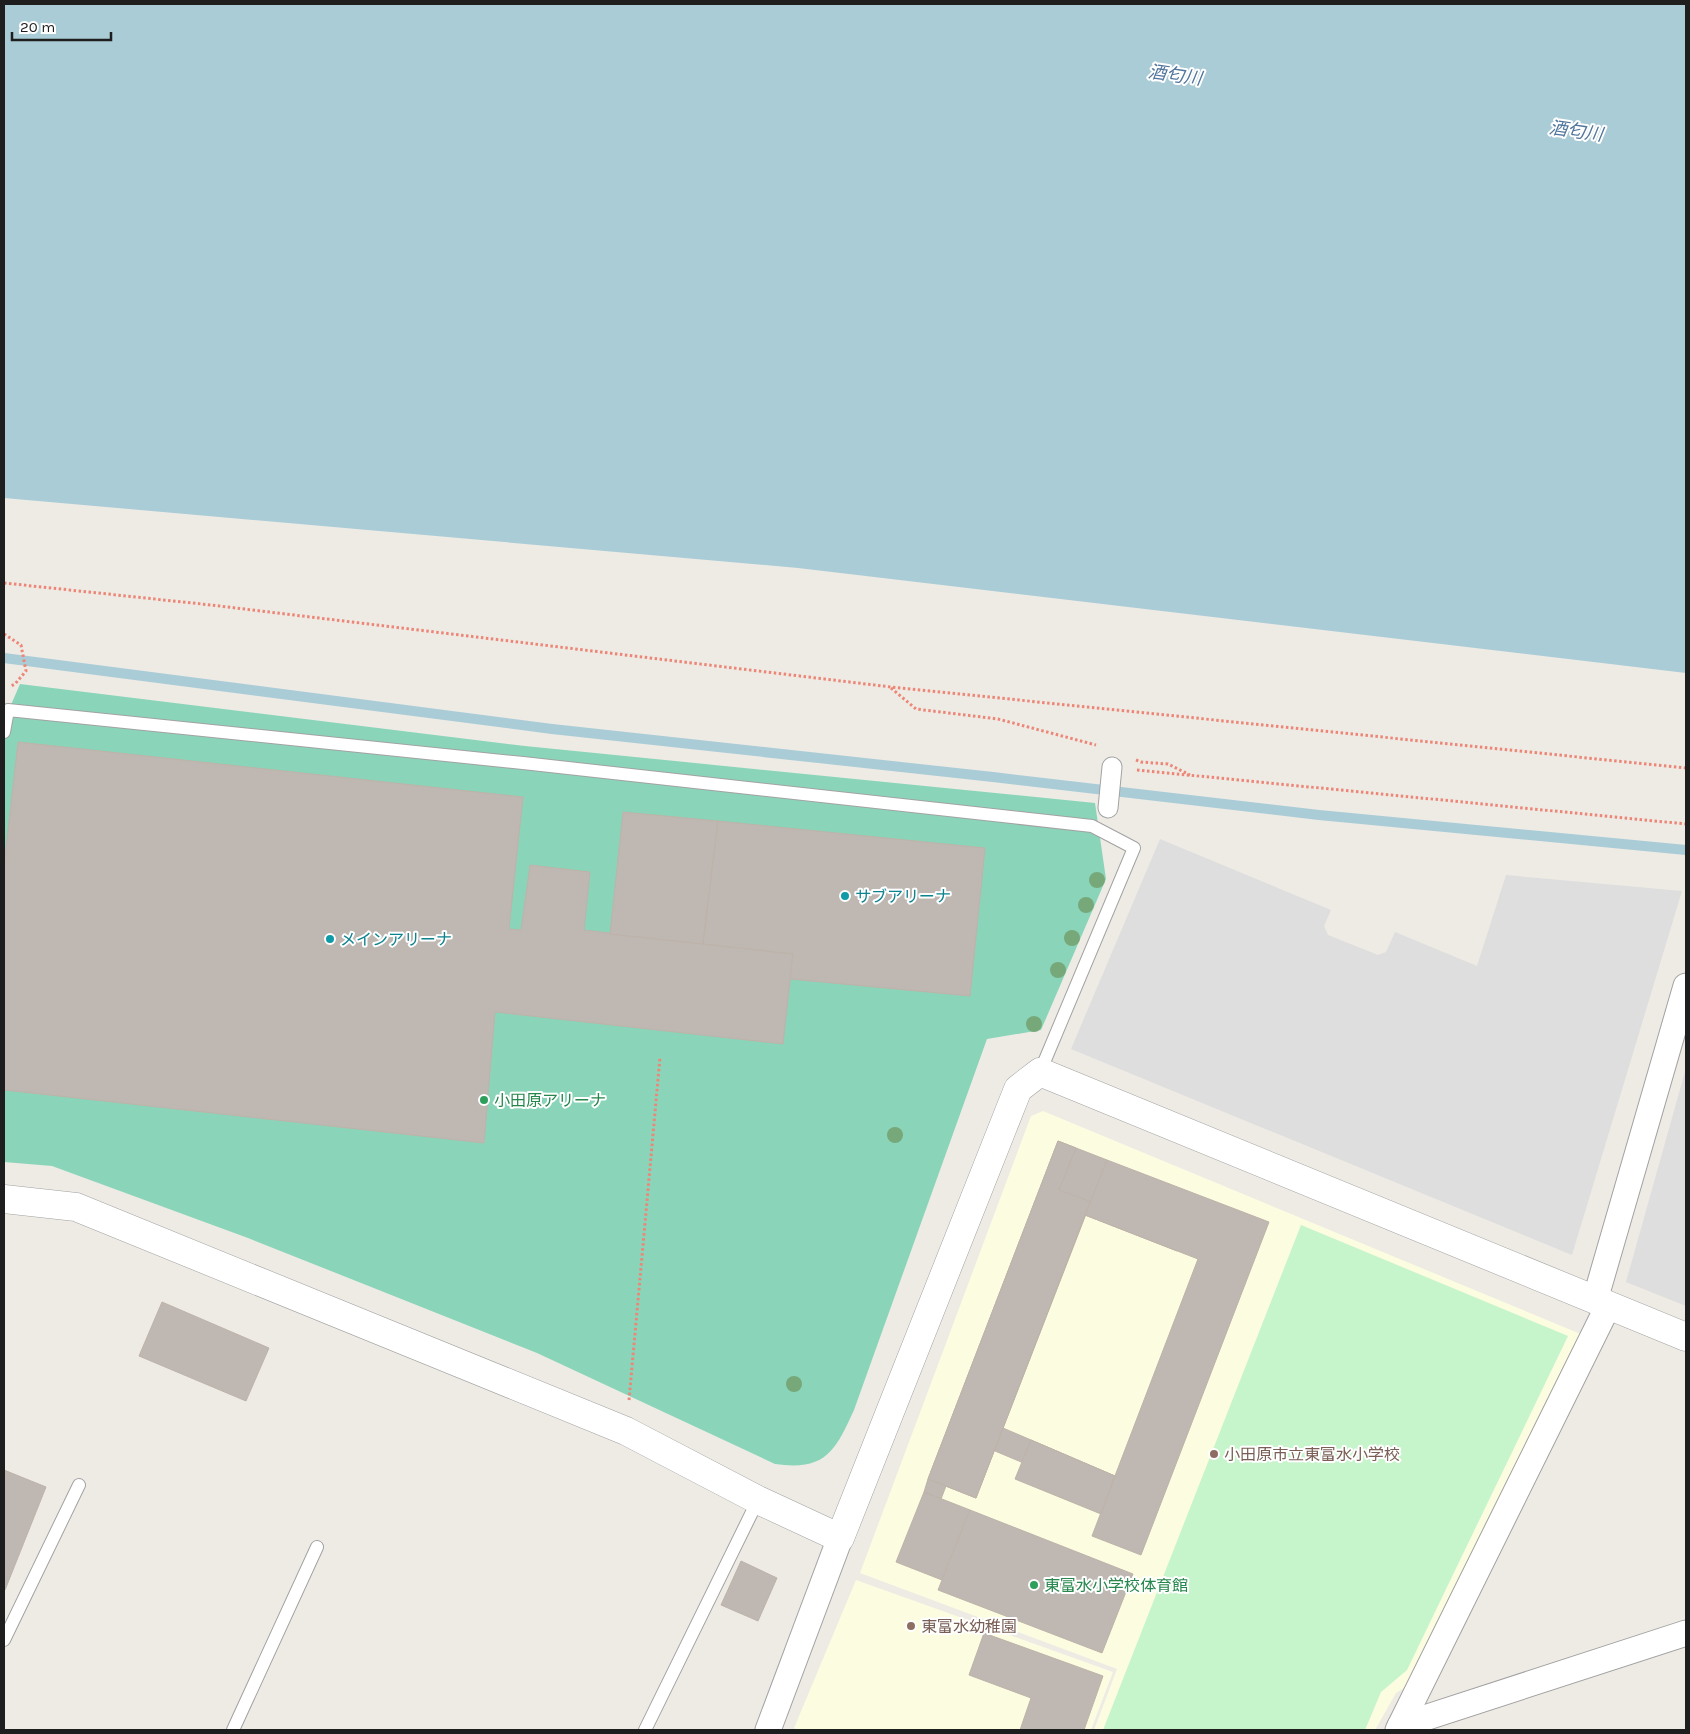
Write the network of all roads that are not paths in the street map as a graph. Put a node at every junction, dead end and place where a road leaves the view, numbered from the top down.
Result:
1 (6, 710) edge
2 (4, 732) edge
3 (1112, 758) road end
4 (1108, 808) dead end
5 (1686, 986) edge
6 (1040, 1072) junction
7 (4, 1199) edge
8 (1602, 1303) junction
9 (1686, 1337) edge
10 (79, 1485) dead end
11 (758, 1500) junction
12 (840, 1538) junction
13 (317, 1546) dead end
14 (1686, 1632) edge
15 (4, 1640) edge
16 (1399, 1728) edge
17 (233, 1730) edge
18 (645, 1730) edge
19 (768, 1730) edge

1 - 2 lane
1 - 6 lane
3 - 4 street
5 - 8 street
6 - 8 street
6 - 12 street
7 - 11 street
8 - 9 street
8 - 16 street
10 - 15 lane
11 - 12 street
11 - 18 lane
12 - 19 street
13 - 17 lane
14 - 16 street

